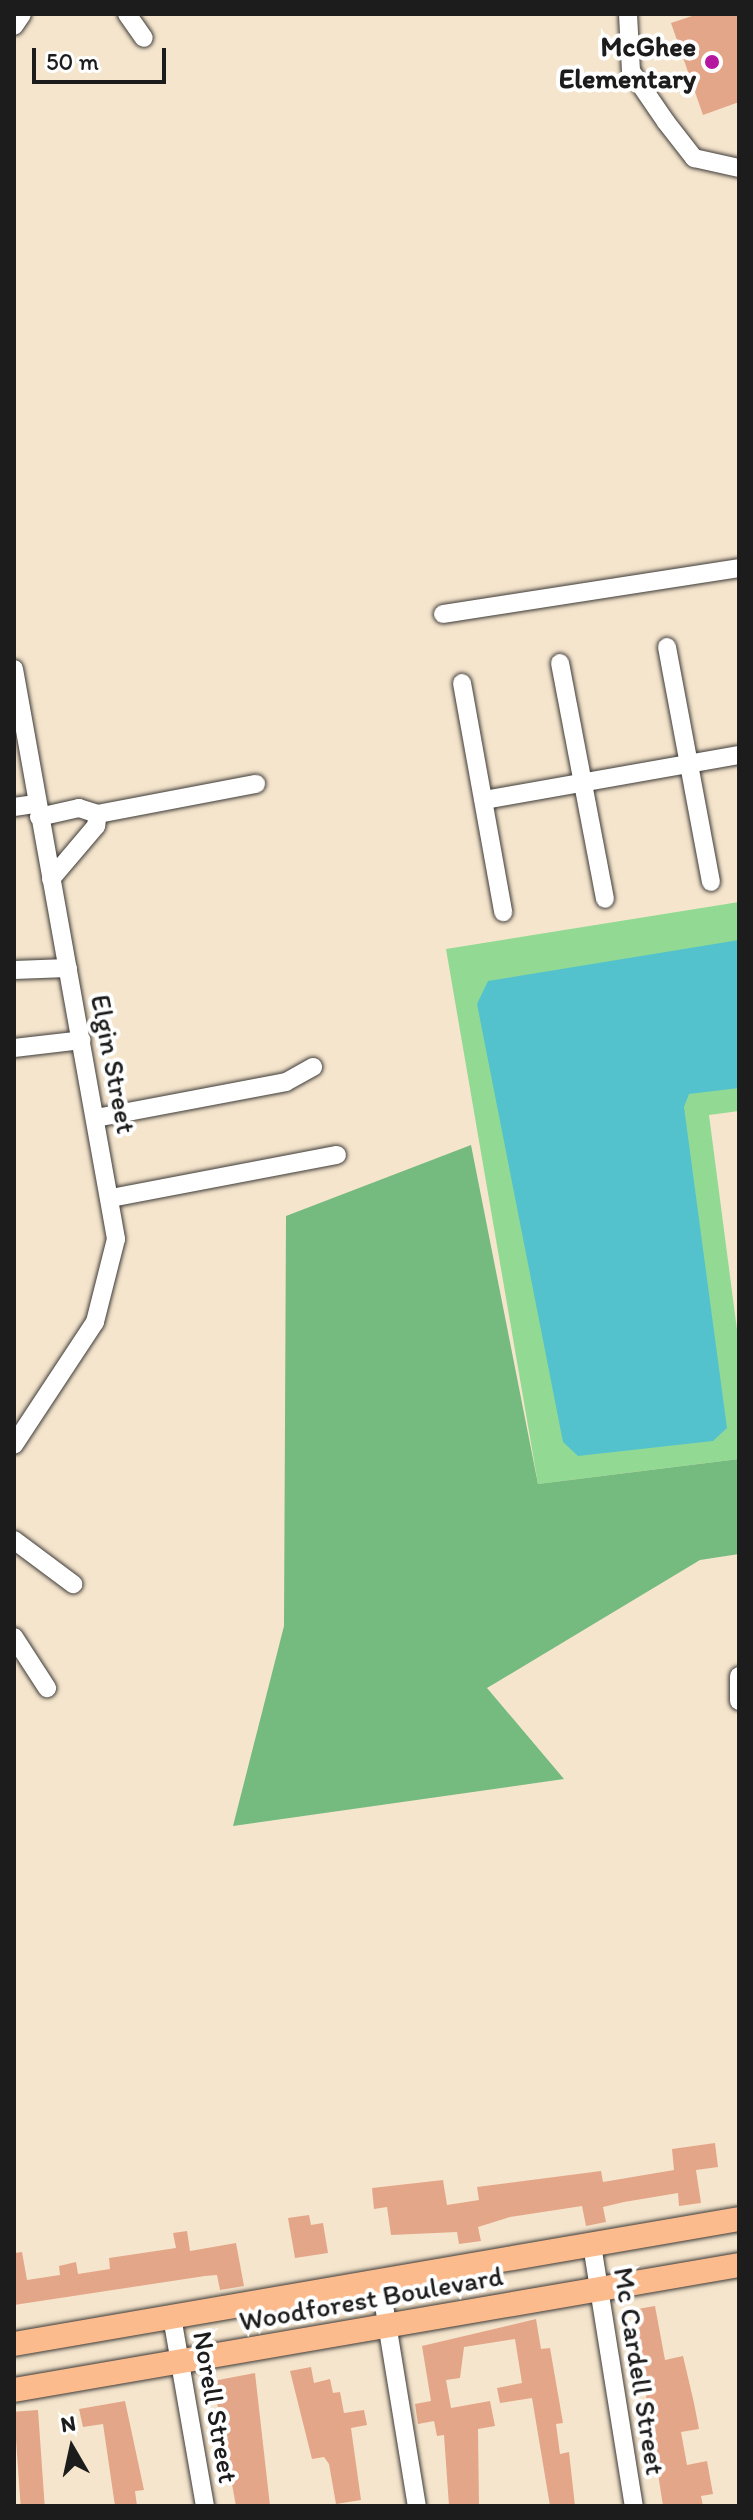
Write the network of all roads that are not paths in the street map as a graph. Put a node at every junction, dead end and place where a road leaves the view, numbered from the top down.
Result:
1 (22, 14) edge
2 (127, 14) edge
3 (628, 14) edge
4 (14, 26) edge
5 (144, 38) dead end
6 (739, 168) edge
7 (739, 568) edge
8 (443, 614) dead end
9 (667, 647) dead end
10 (560, 663) dead end
11 (14, 669) edge
12 (462, 683) dead end
13 (739, 755) edge
14 (689, 764) junction
15 (584, 782) junction
16 (256, 784) dead end
17 (484, 800) junction
18 (14, 807) edge
19 (38, 810) junction
20 (98, 814) junction
21 (51, 879) junction
22 (711, 882) dead end
23 (605, 899) dead end
24 (503, 912) dead end
25 (68, 968) junction
26 (14, 970) edge
27 (82, 1040) junction
28 (14, 1048) edge
29 (313, 1067) dead end
30 (96, 1118) junction
31 (337, 1155) dead end
32 (111, 1198) junction
33 (14, 1445) edge
34 (14, 1540) edge
35 (73, 1584) dead end
36 (14, 1637) edge
37 (739, 1676) edge
38 (47, 1688) dead end
39 (739, 1701) edge
40 (739, 2219) edge
41 (592, 2245) junction
42 (739, 2265) edge
43 (380, 2281) junction
44 (599, 2289) junction
45 (172, 2317) junction
46 (387, 2326) junction
47 (14, 2344) edge
48 (180, 2362) junction
49 (14, 2390) edge
50 (205, 2506) edge
51 (417, 2506) edge
52 (634, 2506) edge

1 - 4 street
2 - 5 street
3 - 6 street
7 - 8 street
9 - 14 street
10 - 15 street
11 - 19 street, Elgin Street
12 - 17 street
13 - 14 street
14 - 15 street
14 - 22 street
15 - 17 street
15 - 23 street
16 - 20 street
17 - 24 street
18 - 19 street
19 - 20 street
19 - 21 street, Elgin Street
20 - 21 street
21 - 25 street, Elgin Street
25 - 26 street
25 - 27 street, Elgin Street
27 - 28 street
27 - 30 street, Elgin Street
29 - 30 street
30 - 32 street, Elgin Street
31 - 32 street
32 - 33 street, Elgin Street
34 - 35 street
36 - 38 street
37 - 39 street
40 - 41 main road, Woodforest Boulevard
41 - 43 main road, Woodforest Boulevard
41 - 44 street, Mc Cardell Street
42 - 44 main road, Woodforest Boulevard
43 - 45 main road, Woodforest Boulevard
43 - 46 street
44 - 46 main road, Woodforest Boulevard
44 - 52 street, Mc Cardell Street
45 - 47 main road, Woodforest Boulevard
45 - 48 street, Norell Street
46 - 48 main road, Woodforest Boulevard
46 - 51 street
48 - 49 main road, Woodforest Boulevard
48 - 50 street, Norell Street

